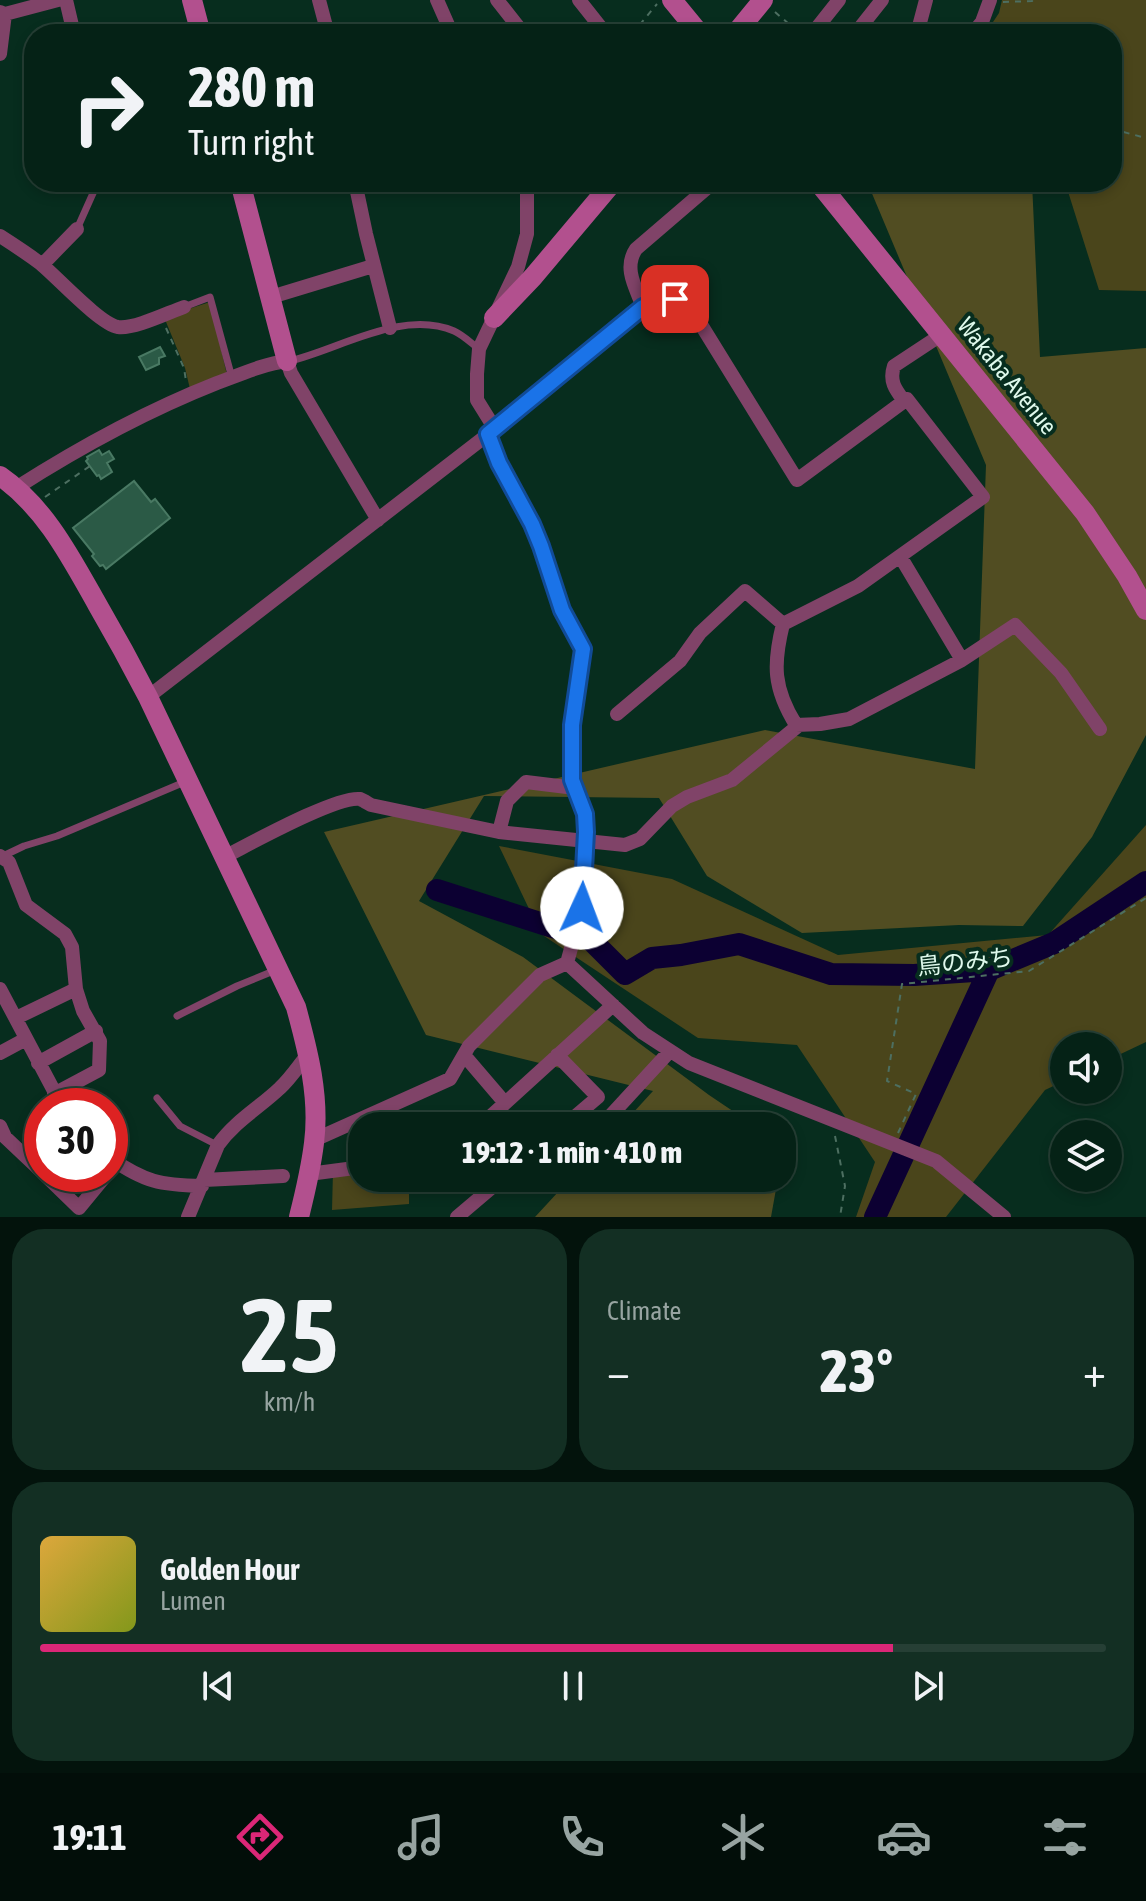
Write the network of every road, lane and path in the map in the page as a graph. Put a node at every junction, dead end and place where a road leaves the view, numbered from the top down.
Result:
1 (58, 0) edge
2 (66, 0) edge
3 (192, 0) edge
4 (319, 0) edge
5 (437, 0) edge
6 (497, 0) edge
7 (579, 0) edge
8 (839, 0) edge
9 (882, 0) edge
10 (926, 0) edge
11 (1033, 0) edge
12 (666, 1) edge
13 (990, 1) edge
14 (767, 4) edge
15 (2, 13) edge
16 (72, 24) edge
17 (198, 24) edge
18 (325, 24) edge
19 (448, 24) edge
20 (516, 24) edge
21 (598, 24) edge
22 (642, 24) edge
23 (690, 24) edge
24 (746, 24) edge
25 (790, 24) edge
26 (820, 24) edge
27 (863, 24) edge
28 (920, 24) edge
29 (979, 24) edge
30 (0, 54) edge
31 (1122, 132) edge
32 (1146, 138) edge
33 (94, 192) edge
34 (243, 192) edge
35 (357, 192) edge
36 (527, 192) edge
37 (605, 192) edge
38 (702, 192) edge
39 (826, 192) edge
40 (77, 229) joint
41 (0, 236) edge
42 (42, 265) junction
43 (373, 266) junction
44 (271, 297) junction
45 (184, 307) joint
46 (643, 307) junction
47 (161, 315) junction
48 (494, 318) junction
49 (390, 328) junction
50 (941, 335) junction
51 (479, 349) junction
52 (287, 361) junction
53 (232, 378) junction
54 (189, 394) junction
55 (904, 401) junction
56 (491, 432) junction
57 (90, 466) dead end
58 (7, 486) edge
59 (34, 505) junction
60 (378, 520) junction
61 (900, 556) junction
62 (1146, 610) edge
63 (783, 624) junction
64 (962, 660) junction
65 (148, 697) junction
66 (617, 714) dead end
67 (799, 725) junction
68 (1100, 729) dead end
69 (187, 781) junction
70 (575, 788) junction
71 (499, 832) junction
72 (585, 840) junction
73 (0, 856) edge
74 (224, 857) junction
75 (1146, 898) edge
76 (567, 963) junction
77 (278, 969) junction
78 (76, 989) junction
79 (1, 993) edge
80 (613, 1005) junction
81 (177, 1016) dead end
82 (16, 1018) junction
83 (96, 1031) junction
84 (26, 1039) junction
85 (670, 1051) junction
86 (0, 1053) edge
87 (309, 1053) junction
88 (464, 1055) junction
89 (557, 1055) junction
90 (38, 1063) junction
91 (52, 1088) edge
92 (74, 1088) edge
93 (157, 1098) dead end
94 (505, 1103) junction
95 (495, 1112) edge
96 (580, 1112) edge
97 (614, 1112) edge
98 (832, 1119) junction
99 (2, 1135) edge
100 (314, 1140) junction
101 (893, 1144) junction
102 (218, 1145) junction
103 (24, 1155) edge
104 (348, 1169) edge
105 (128, 1172) edge
106 (309, 1174) dead end
107 (283, 1176) dead end
108 (203, 1183) junction
109 (63, 1192) edge
110 (91, 1192) edge
111 (486, 1192) edge
112 (188, 1217) edge
113 (299, 1217) edge
114 (457, 1217) edge
115 (840, 1217) edge
116 (1004, 1217) edge

1 - 15 street
2 - 16 street
3 - 17 street
4 - 18 street
5 - 19 street
6 - 20 street
7 - 21 street
8 - 26 street
9 - 27 street
10 - 28 street
11 - 13 path
12 - 22 path
12 - 23 street
13 - 29 street
14 - 24 street
14 - 25 path
15 - 30 street
31 - 32 path
33 - 40 lane
34 - 44 street
35 - 43 street
36 - 48 street
37 - 48 street
38 - 46 street
39 - 50 street, Wakaba Avenue
40 - 42 street
41 - 42 street
42 - 47 street
43 - 44 street
43 - 49 street
44 - 52 street
45 - 47 street
45 - 53 lane
46 - 55 street
46 - 56 street
47 - 54 path
48 - 51 street
49 - 51 lane
49 - 52 lane
50 - 55 street
50 - 62 street, Wakaba Avenue
51 - 56 street
52 - 53 street
52 - 60 street
53 - 54 street
54 - 58 street
55 - 61 street
56 - 60 street
56 - 70 street
57 - 59 path
58 - 59 street
59 - 65 street
60 - 65 street
61 - 63 street
61 - 64 street
63 - 66 street
63 - 67 street
64 - 67 street
64 - 68 street
65 - 69 street
67 - 72 street
69 - 73 lane
69 - 74 street
70 - 71 street
70 - 72 street
71 - 72 street
71 - 74 street
72 - 76 street
73 - 78 street
74 - 77 street
75 - 101 path, 鳥のみち
76 - 80 street
76 - 88 street
77 - 81 lane
77 - 87 street
78 - 82 street
78 - 83 street
79 - 82 street
80 - 85 street
80 - 89 street
82 - 84 street
83 - 90 street
83 - 92 street
84 - 86 street
84 - 90 street
85 - 97 street
85 - 98 street
87 - 100 street
87 - 102 street
88 - 94 street
88 - 100 street
89 - 94 street
89 - 96 street
90 - 91 street
93 - 102 lane
94 - 95 street
98 - 101 street
98 - 115 path
99 - 103 street
100 - 113 street
101 - 116 street
102 - 108 street
104 - 106 street
105 - 108 street
107 - 108 street
108 - 112 street
109 - 110 street
111 - 114 street

